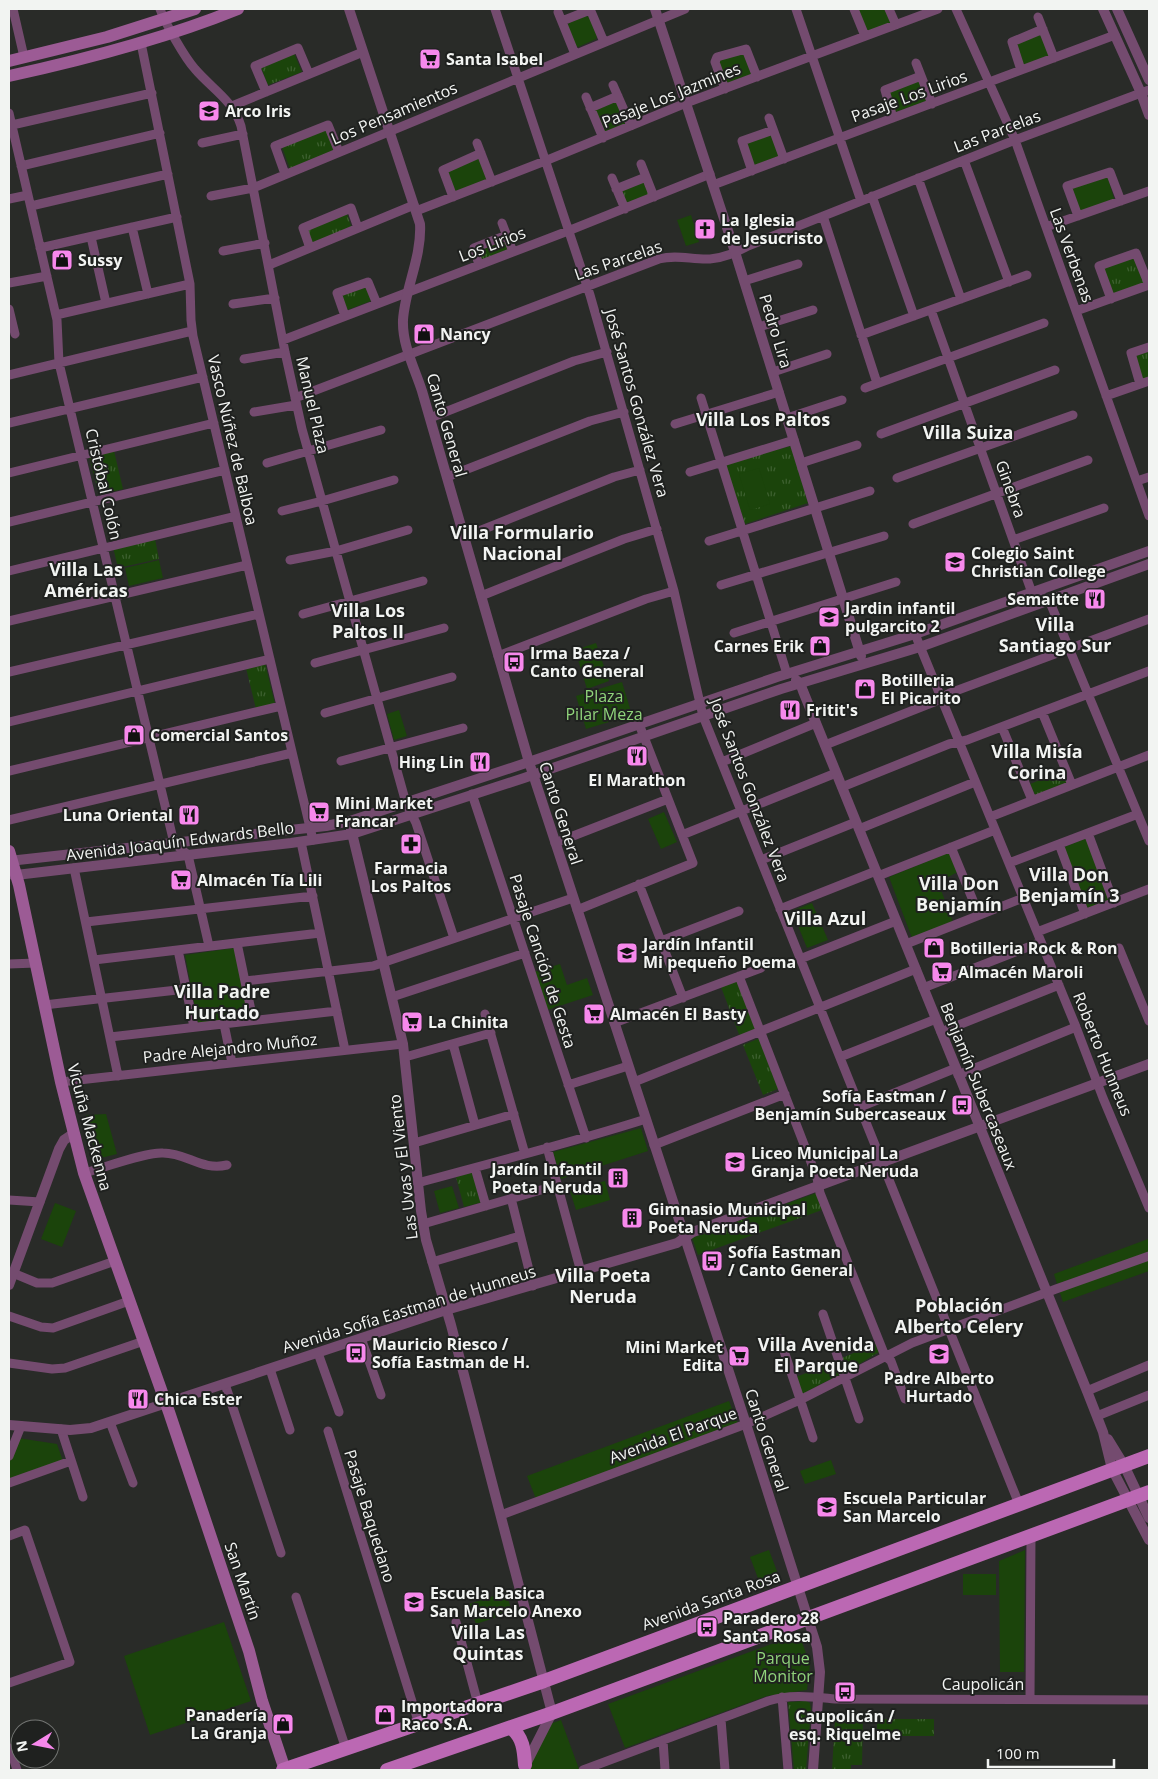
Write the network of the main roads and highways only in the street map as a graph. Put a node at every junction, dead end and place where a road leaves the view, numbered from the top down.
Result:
1 (195, 9) edge
2 (238, 9) edge
3 (162, 14) edge
4 (9, 61) edge
5 (9, 76) edge
6 (10, 857) edge
7 (12, 875) edge
8 (166, 1403) joint
9 (1149, 1456) edge
10 (1139, 1496) edge
11 (511, 1728) junction
12 (525, 1768) edge
13 (285, 1770) edge
14 (387, 1770) edge

1 - 3 main road
2 - 5 main road
3 - 4 main road
6 - 7 main road, Vicuña Mackenna
7 - 8 main road, Vicuña Mackenna
8 - 13 main road, San Martín
9 - 13 main road, Avenida Santa Rosa
10 - 11 main road
11 - 12 main road
11 - 14 main road

